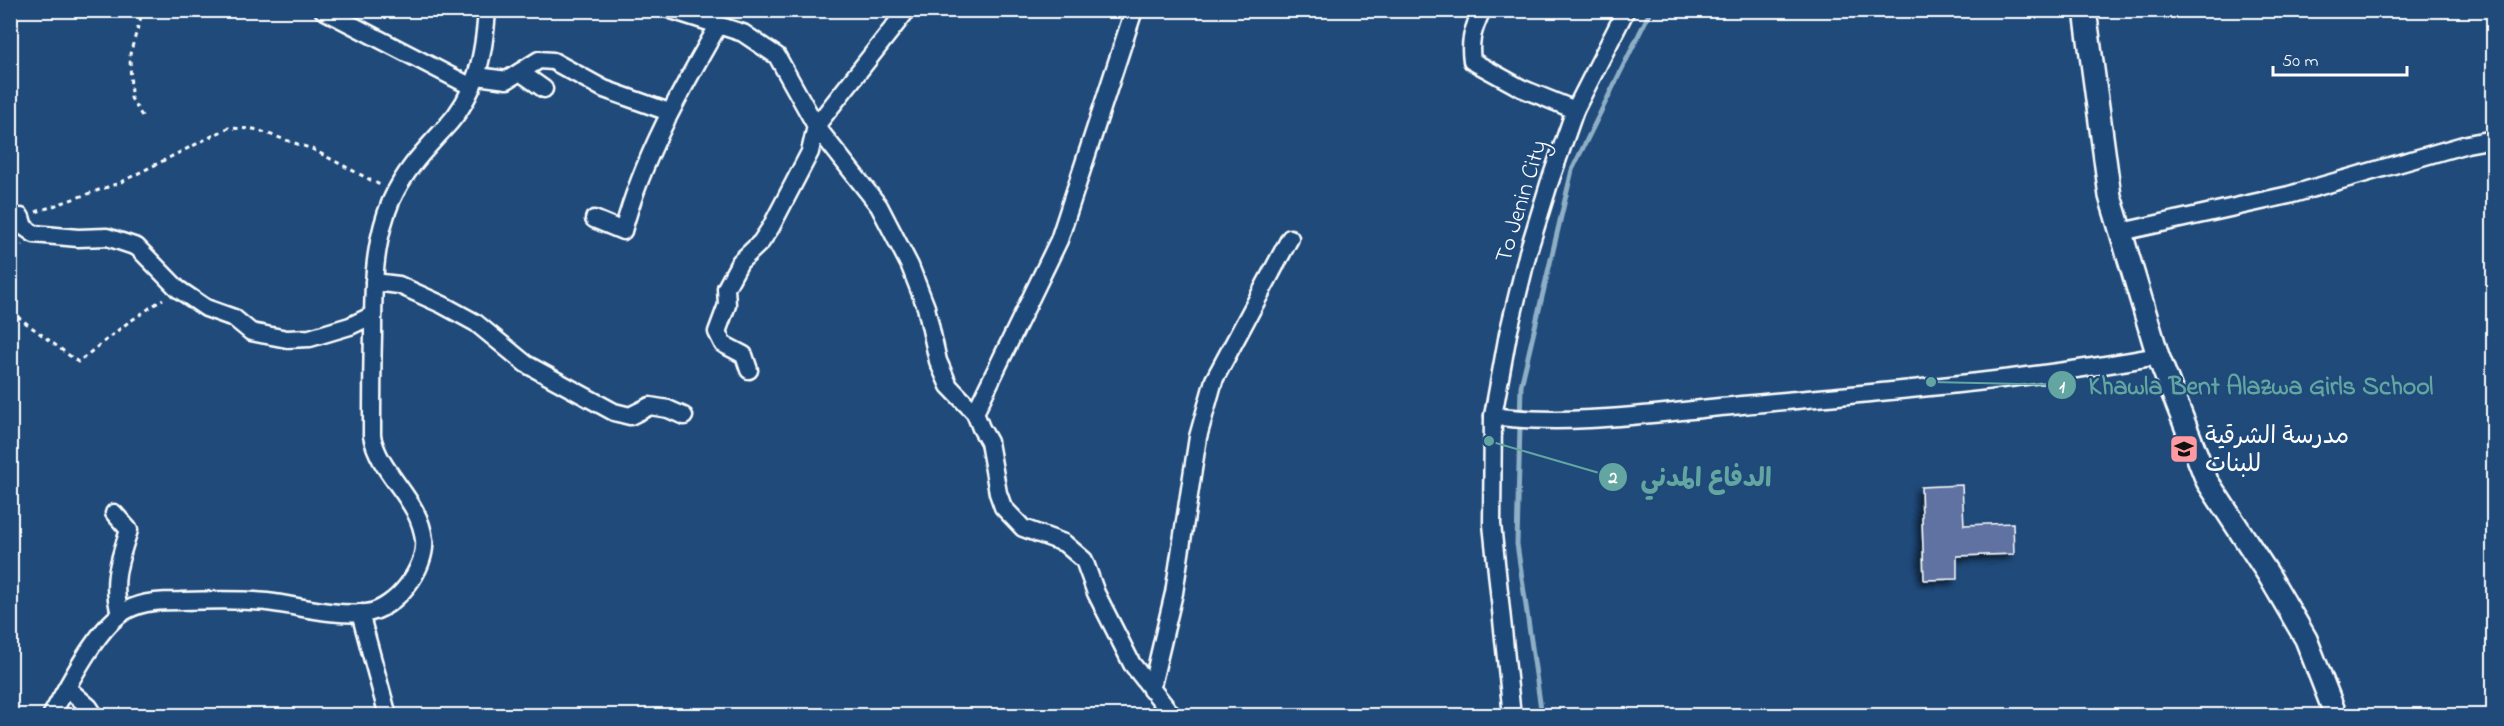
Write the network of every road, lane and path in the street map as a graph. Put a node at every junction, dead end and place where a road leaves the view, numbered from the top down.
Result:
1 (143, 10) edge
2 (323, 10) edge
3 (487, 10) edge
4 (671, 10) edge
5 (907, 10) edge
6 (1134, 10) edge
7 (1482, 10) edge
8 (1626, 10) edge
9 (2085, 10) edge
10 (718, 26) junction
11 (520, 72) junction
12 (475, 82) junction
13 (544, 89) dead end
14 (1575, 110) junction
15 (669, 112) junction
16 (142, 116) dead end
17 (816, 126) junction
18 (2493, 139) edge
19 (395, 193) junction
20 (21, 218) joint
21 (594, 219) dead end
22 (2121, 232) junction
23 (1290, 238) dead end
24 (374, 282) junction
25 (178, 289) junction
26 (10, 311) edge
27 (373, 315) junction
28 (2158, 356) junction
29 (749, 370) dead end
30 (975, 413) junction
31 (684, 416) dead end
32 (1492, 416) junction
33 (114, 513) dead end
34 (360, 613) junction
35 (120, 614) junction
36 (67, 688) junction
37 (1150, 690) junction
38 (51, 716) edge
39 (95, 716) edge
40 (388, 716) edge
41 (1173, 716) edge
42 (1512, 716) edge
43 (2336, 716) edge

1 - 16 path
2 - 12 street
3 - 12 street
4 - 10 street
5 - 17 street
6 - 30 street
7 - 14 street
8 - 14 street, To Jenin City
9 - 22 street
10 - 15 street
10 - 17 street
11 - 12 street
11 - 13 street
11 - 15 street
12 - 19 street
14 - 32 street, To Jenin City
15 - 21 street
17 - 29 street
17 - 30 street
18 - 22 street
19 - 20 path
19 - 24 street
20 - 25 street
22 - 28 street
23 - 37 street
24 - 27 street
24 - 31 street
25 - 26 path
25 - 27 street
27 - 34 street
28 - 32 street
28 - 43 street
30 - 37 street
32 - 42 street, To Jenin City
33 - 35 street
34 - 35 street
34 - 40 street
35 - 36 street
36 - 38 street
36 - 39 street
37 - 41 street

